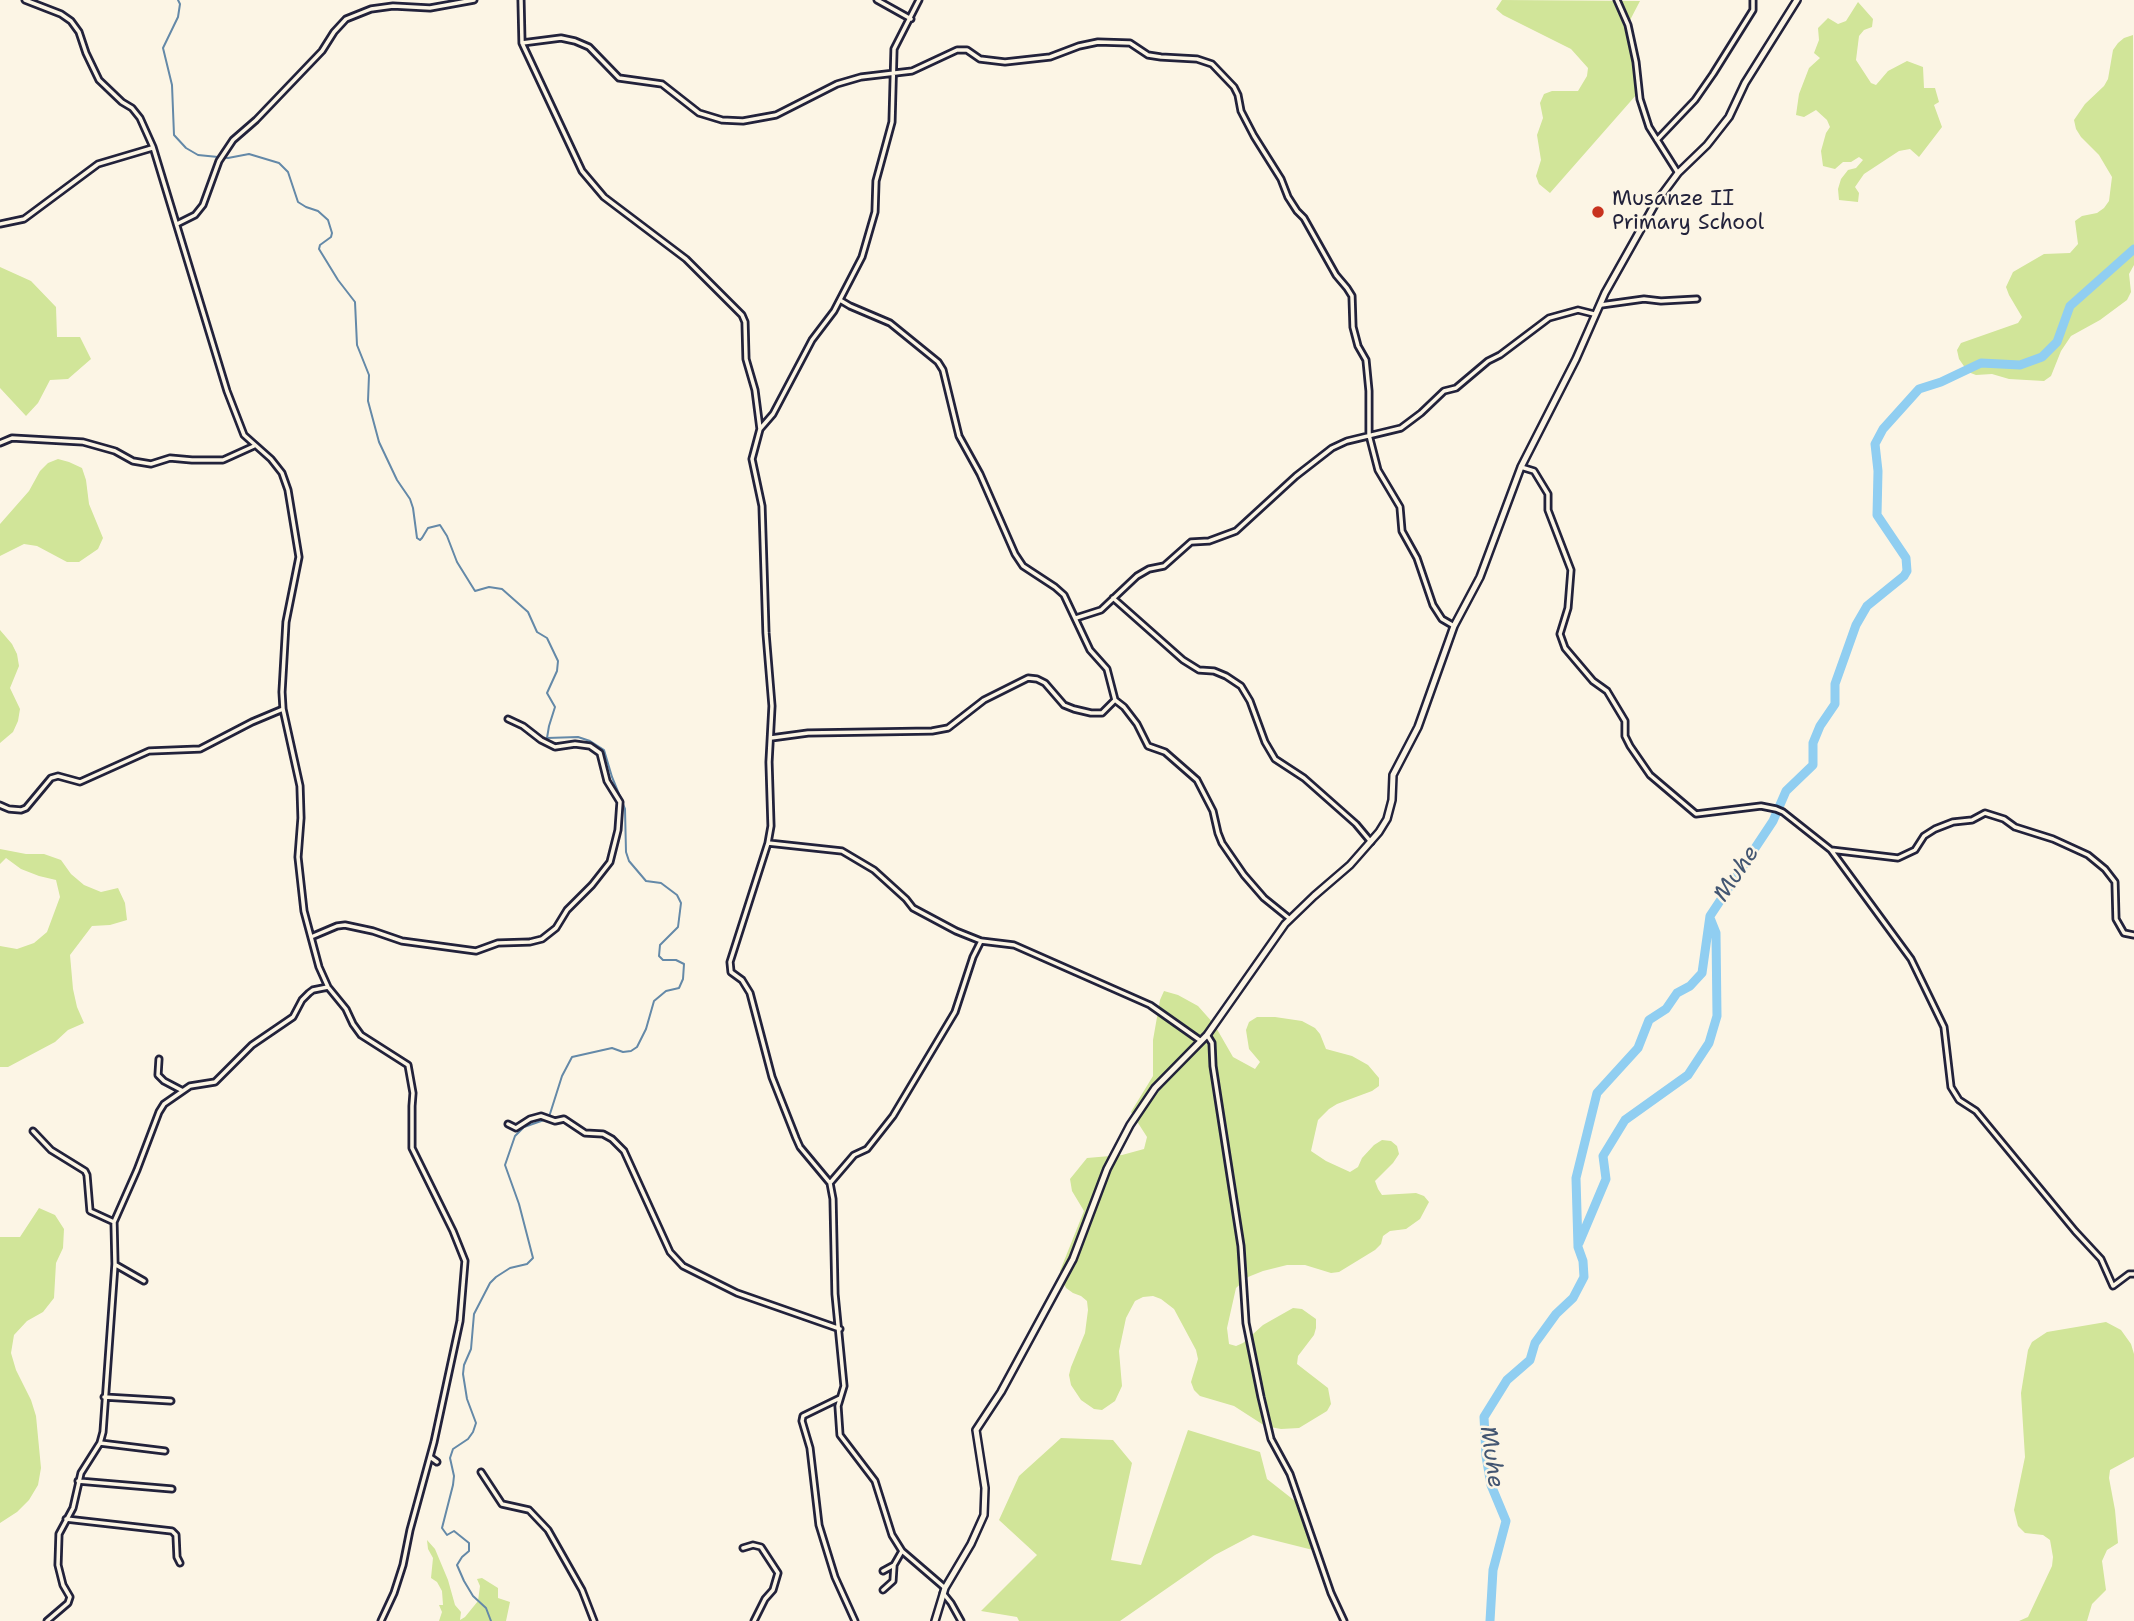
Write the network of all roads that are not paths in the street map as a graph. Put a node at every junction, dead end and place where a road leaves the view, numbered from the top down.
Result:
1 (25, 0) edge
2 (474, 0) edge
3 (521, 0) edge
4 (877, 0) edge
5 (919, 0) edge
6 (1617, 0) edge
7 (1753, 0) edge
8 (1797, 0) edge
9 (911, 19) junction
10 (522, 43) junction
11 (893, 73) junction
12 (1657, 140) junction
13 (153, 148) junction
14 (1678, 173) junction
15 (0, 224) edge
16 (177, 224) junction
17 (1697, 299) dead end
18 (840, 300) junction
19 (1601, 305) junction
20 (1595, 314) junction
21 (760, 429) junction
22 (1369, 435) junction
23 (0, 443) edge
24 (254, 446) junction
25 (1521, 467) junction
26 (1113, 598) junction
27 (1076, 618) junction
28 (1454, 626) junction
29 (1115, 700) junction
30 (283, 709) junction
31 (508, 719) dead end
32 (771, 738) junction
33 (0, 805) edge
34 (1371, 842) junction
35 (768, 843) junction
36 (1831, 850) junction
37 (1290, 919) junction
38 (2134, 935) edge
39 (311, 937) junction
40 (981, 941) junction
41 (328, 987) junction
42 (1207, 1035) junction
43 (1201, 1041) junction
44 (159, 1059) dead end
45 (183, 1091) junction
46 (508, 1124) dead end
47 (33, 1130) dead end
48 (830, 1184) junction
49 (114, 1222) junction
50 (115, 1264) junction
51 (2134, 1274) edge
52 (144, 1281) dead end
53 (840, 1329) junction
54 (104, 1397) junction
55 (840, 1398) junction
56 (171, 1401) dead end
57 (100, 1443) junction
58 (165, 1451) dead end
59 (430, 1457) junction
60 (437, 1462) dead end
61 (481, 1472) dead end
62 (78, 1481) junction
63 (172, 1489) dead end
64 (66, 1519) junction
65 (743, 1548) dead end
66 (902, 1551) junction
67 (180, 1563) dead end
68 (894, 1564) junction
69 (883, 1571) dead end
70 (883, 1590) dead end
71 (944, 1590) junction
72 (47, 1621) edge
73 (381, 1621) edge
74 (594, 1621) edge
75 (754, 1621) edge
76 (855, 1621) edge
77 (934, 1621) edge
78 (961, 1621) edge
79 (1344, 1621) edge

1 - 13 street
2 - 16 street
3 - 10 street
4 - 9 street
5 - 9 street
6 - 12 street
7 - 12 street
8 - 14 main road
9 - 11 street
10 - 11 street
10 - 21 street
11 - 18 street
11 - 22 street
12 - 14 street
13 - 15 street
13 - 16 street
14 - 19 main road
16 - 24 street
17 - 19 street
18 - 21 street
18 - 27 street
19 - 20 main road
20 - 22 street
20 - 25 main road
21 - 32 street
22 - 26 street
22 - 28 street
23 - 24 street
24 - 30 street
25 - 28 main road
25 - 36 street
26 - 27 street
26 - 34 street
27 - 29 street
28 - 34 main road
29 - 32 street
29 - 37 street
30 - 33 street
30 - 39 street
31 - 39 street
32 - 35 street
34 - 37 main road
35 - 40 street
35 - 48 street
36 - 38 street
36 - 51 street
37 - 42 main road
39 - 41 street
40 - 43 street
40 - 48 street
41 - 45 street
41 - 59 street
42 - 43 main road
42 - 79 street
43 - 71 main road
44 - 45 street
45 - 49 street
46 - 53 street
47 - 49 street
48 - 53 street
49 - 50 street
50 - 52 street
50 - 54 street
53 - 55 street
54 - 56 street
54 - 57 street
55 - 66 street
55 - 76 street
57 - 58 street
57 - 62 street
59 - 60 street
59 - 73 street
61 - 74 street
62 - 63 street
62 - 64 street
64 - 67 street
64 - 72 street
65 - 75 street
66 - 68 street
66 - 71 street
68 - 69 street
68 - 70 street
71 - 77 main road
71 - 78 street

